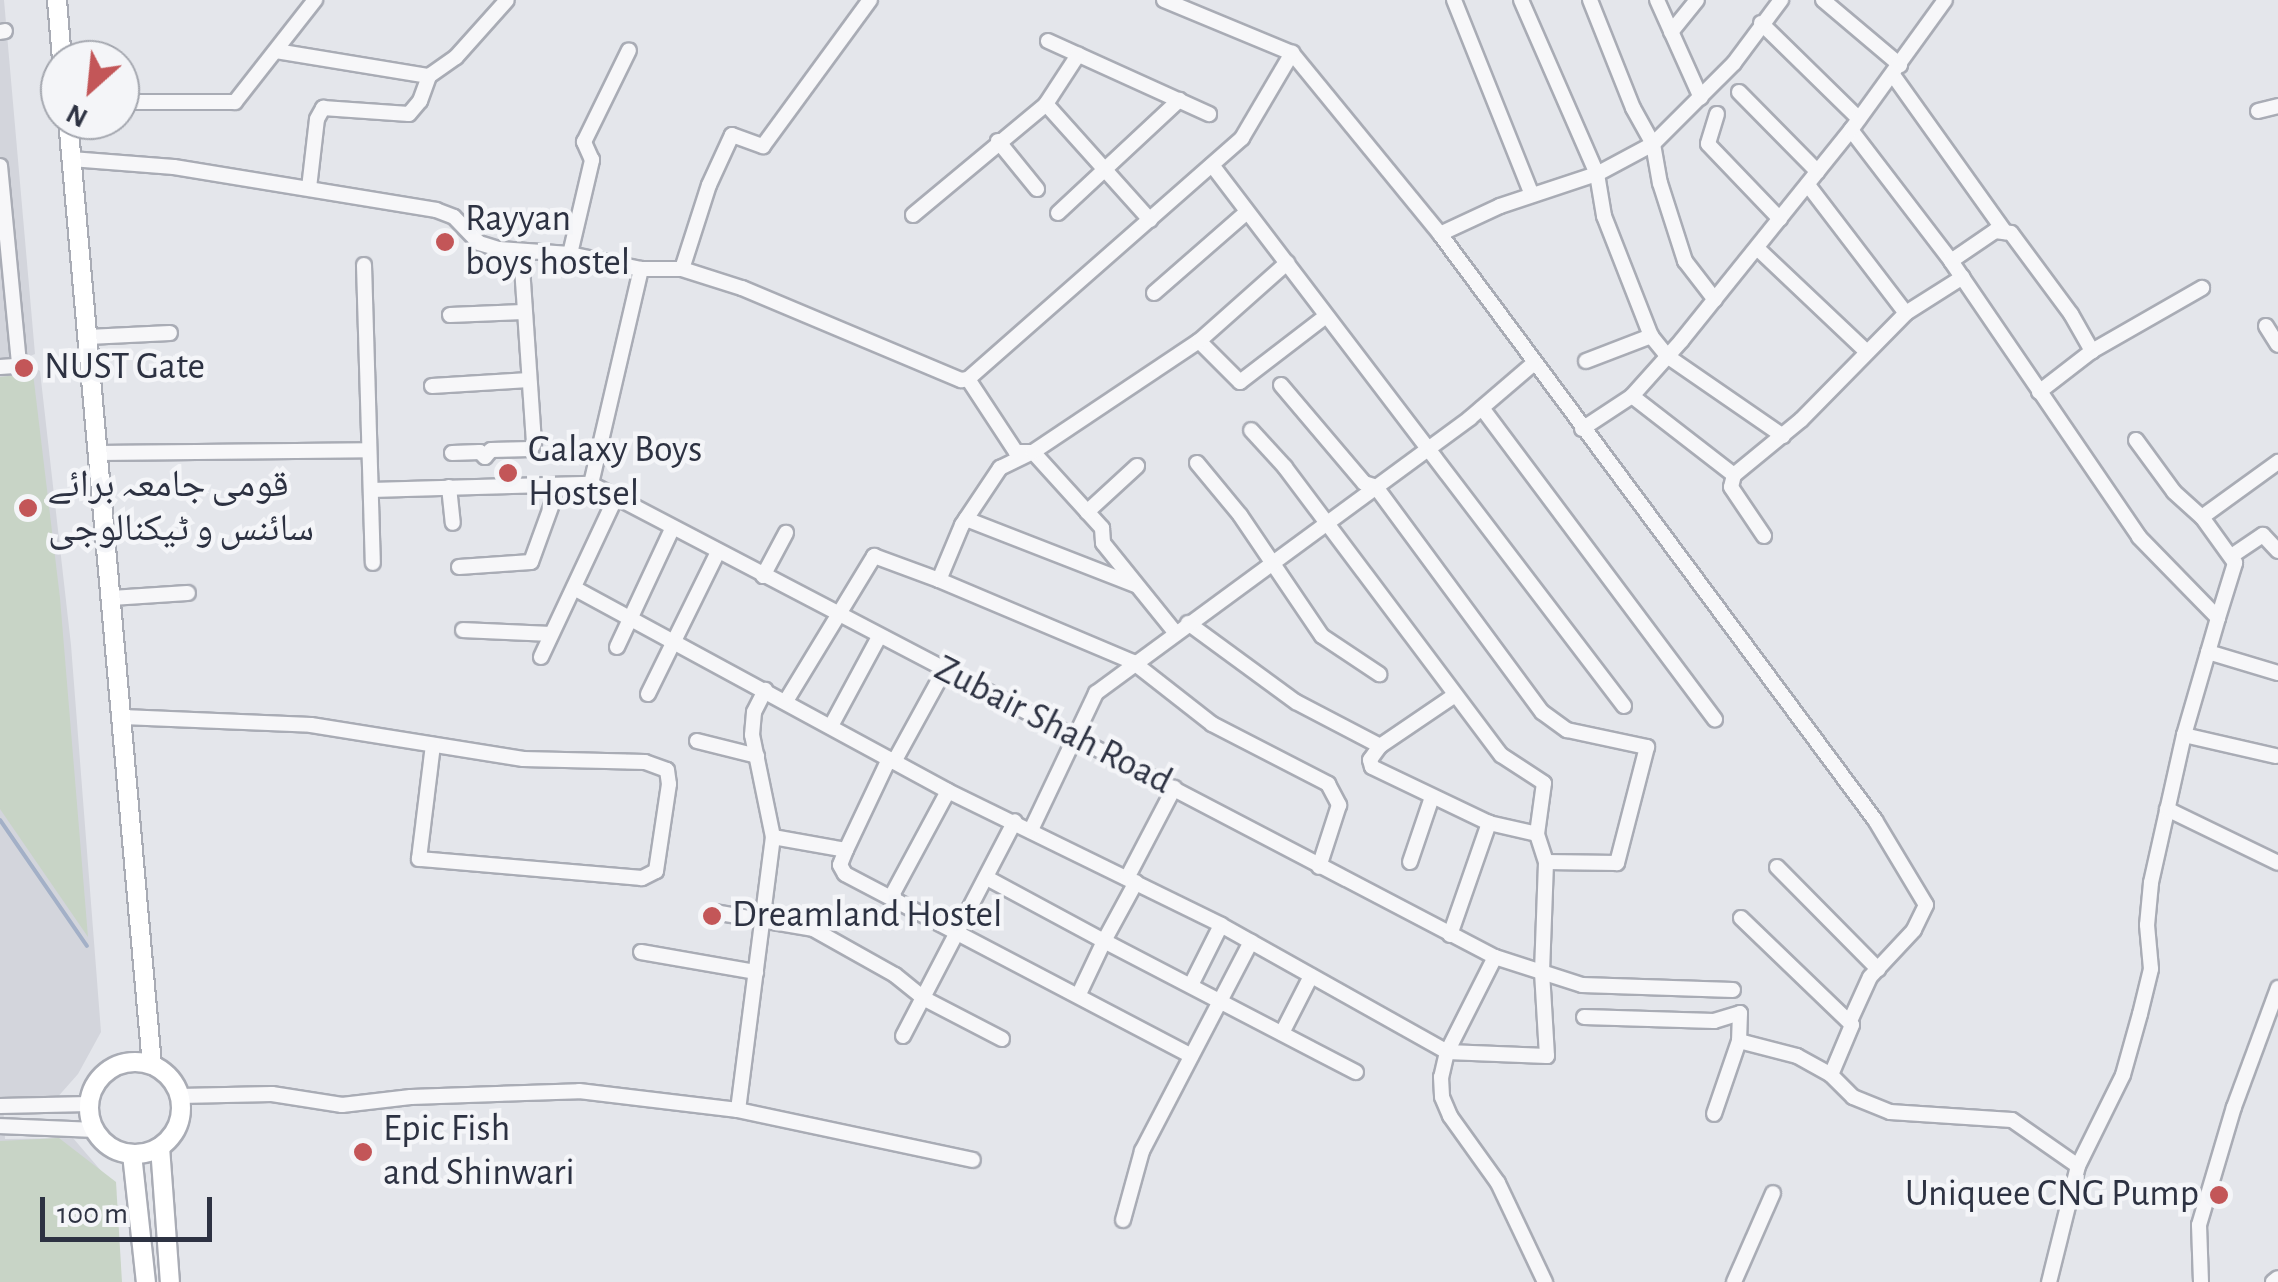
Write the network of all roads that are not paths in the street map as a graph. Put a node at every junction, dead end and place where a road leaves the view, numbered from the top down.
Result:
1 (57, 0) edge
2 (315, 0) edge
3 (507, 0) edge
4 (870, 0) edge
5 (1164, 0) edge
6 (1454, 0) edge
7 (1520, 0) edge
8 (1590, 0) edge
9 (1657, 0) edge
10 (1696, 0) edge
11 (1781, 0) edge
12 (1823, 0) edge
13 (1946, 0) edge
14 (1190, 5) edge
15 (1761, 23) junction
16 (1671, 32) junction
17 (60, 40) edge
18 (1048, 41) dead end
19 (276, 50) junction
20 (630, 50) dead end
21 (1292, 54) junction
22 (1078, 55) junction
23 (1897, 70) junction
24 (429, 76) junction
25 (1739, 92) dead end
26 (1701, 98) junction
27 (1179, 100) junction
28 (140, 102) edge
29 (1046, 104) junction
30 (2278, 106) edge
31 (2258, 111) dead end
32 (1209, 114) dead end
33 (1717, 114) dead end
34 (1855, 124) junction
35 (70, 140) edge
36 (998, 141) junction
37 (1653, 144) junction
38 (71, 159) junction
39 (1212, 165) junction
40 (0, 166) edge
41 (1104, 169) junction
42 (1818, 172) junction
43 (1597, 174) junction
44 (1808, 184) junction
45 (310, 188) junction
46 (1037, 189) dead end
47 (1532, 194) junction
48 (1247, 212) junction
49 (1058, 213) dead end
50 (913, 215) dead end
51 (1780, 219) junction
52 (1150, 220) junction
53 (2005, 232) junction
54 (1440, 234) junction
55 (1757, 248) junction
56 (521, 252) junction
57 (570, 254) junction
58 (1951, 261) junction
59 (1286, 263) junction
60 (364, 265) dead end
61 (641, 269) junction
62 (682, 269) junction
63 (1963, 277) junction
64 (2202, 288) dead end
65 (1154, 293) dead end
66 (1714, 300) junction
67 (523, 312) junction
68 (1906, 312) junction
69 (450, 316) dead end
70 (1326, 316) junction
71 (2266, 326) dead end
72 (170, 333) dead end
73 (1651, 336) junction
74 (88, 338) junction
75 (1199, 341) junction
76 (2278, 345) edge
77 (1866, 351) junction
78 (2092, 351) junction
79 (1667, 356) junction
80 (1586, 361) dead end
81 (1533, 364) junction
82 (0, 366) edge
83 (968, 379) junction
84 (529, 380) junction
85 (1280, 385) dead end
86 (432, 386) dead end
87 (2039, 392) junction
88 (1632, 396) junction
89 (1482, 408) junction
90 (1582, 429) junction
91 (1251, 430) dead end
92 (1782, 436) junction
93 (2136, 440) dead end
94 (1429, 448) junction
95 (369, 450) junction
96 (1032, 452) junction
97 (98, 453) junction
98 (452, 453) dead end
99 (484, 457) junction
100 (2278, 462) edge
101 (1197, 463) dead end
102 (1137, 466) dead end
103 (1734, 475) junction
104 (591, 484) junction
105 (450, 486) junction
106 (483, 486) junction
107 (559, 486) junction
108 (1376, 487) junction
109 (371, 490) junction
110 (616, 496) junction
111 (1086, 512) junction
112 (2202, 517) junction
113 (966, 520) junction
114 (452, 523) dead end
115 (1326, 524) junction
116 (672, 529) junction
117 (786, 534) dead end
118 (1764, 536) dead end
119 (2278, 551) edge
120 (718, 552) junction
121 (2234, 555) junction
122 (374, 564) dead end
123 (1274, 564) junction
124 (459, 568) dead end
125 (764, 576) junction
126 (939, 580) junction
127 (1136, 585) junction
128 (574, 588) junction
129 (188, 593) dead end
130 (111, 598) junction
131 (836, 613) junction
132 (632, 616) junction
133 (2218, 618) junction
134 (1181, 627) junction
135 (463, 630) dead end
136 (550, 634) junction
137 (879, 637) junction
138 (674, 638) junction
139 (617, 648) dead end
140 (2208, 652) junction
141 (541, 657) dead end
142 (1132, 662) junction
143 (945, 668) junction
144 (1378, 674) dead end
145 (2278, 674) edge
146 (765, 690) junction
147 (648, 694) dead end
148 (1456, 695) junction
149 (786, 702) junction
150 (1624, 706) dead end
151 (123, 718) junction
152 (1715, 720) dead end
153 (831, 726) junction
154 (1074, 735) junction
155 (2184, 735) junction
156 (696, 741) dead end
157 (433, 745) junction
158 (1380, 746) junction
159 (757, 756) junction
160 (2276, 756) edge
161 (891, 761) junction
162 (1174, 788) junction
163 (948, 791) junction
164 (1432, 798) junction
165 (2166, 809) junction
166 (1015, 822) junction
167 (1489, 823) junction
168 (1030, 830) junction
169 (1537, 834) junction
170 (773, 838) junction
171 (846, 850) junction
172 (1410, 862) dead end
173 (1546, 862) junction
174 (2278, 863) edge
175 (1320, 866) junction
176 (1777, 867) dead end
177 (987, 878) junction
178 (1132, 880) junction
179 (891, 897) junction
180 (714, 912) dead end
181 (763, 918) junction
182 (1741, 918) dead end
183 (1221, 925) junction
184 (957, 934) junction
185 (1450, 935) junction
186 (1104, 942) junction
187 (1251, 942) junction
188 (641, 952) dead end
189 (1495, 957) junction
190 (1878, 969) junction
191 (756, 972) junction
192 (1542, 972) junction
193 (1311, 976) junction
194 (1191, 985) junction
195 (2278, 988) edge
196 (1733, 990) dead end
197 (1079, 994) junction
198 (923, 998) junction
199 (1220, 1000) junction
200 (1584, 1016) dead end
201 (1850, 1021) junction
202 (1282, 1033) junction
203 (903, 1036) dead end
204 (1002, 1040) dead end
205 (1739, 1041) junction
206 (1447, 1052) junction
207 (1192, 1056) junction
208 (152, 1064) junction
209 (1356, 1072) dead end
210 (1831, 1074) junction
211 (180, 1096) junction
212 (89, 1104) junction
213 (0, 1106) edge
214 (738, 1110) junction
215 (1714, 1114) dead end
216 (0, 1126) edge
217 (95, 1130) junction
218 (160, 1147) junction
219 (132, 1154) junction
220 (973, 1160) dead end
221 (2078, 1166) junction
222 (1773, 1193) dead end
223 (1123, 1220) dead end
224 (146, 1282) edge
225 (170, 1282) edge
226 (1545, 1282) edge
227 (1734, 1282) edge
228 (2050, 1282) edge
229 (2201, 1282) edge

1 - 17 main road
2 - 19 street
3 - 24 street
4 - 62 street
5 - 14 street
6 - 47 street
7 - 43 street
8 - 37 street
9 - 16 street
10 - 16 street
11 - 15 street
12 - 23 street
13 - 23 street
14 - 21 street
15 - 26 street
15 - 34 street
16 - 26 street
18 - 22 street
19 - 24 street
19 - 28 street
20 - 57 street
21 - 39 street
21 - 54 street
22 - 27 street
22 - 29 street
23 - 34 street
23 - 53 street
24 - 45 street
25 - 42 street
26 - 37 street
27 - 32 street
27 - 41 street
29 - 36 street
29 - 41 street
30 - 31 street
33 - 51 street
34 - 42 street
34 - 58 street
35 - 38 main road
36 - 46 street
36 - 50 street
37 - 43 street
37 - 66 street
38 - 45 street
38 - 74 main road
39 - 48 street
39 - 52 street
40 - 82 street
41 - 49 street
41 - 52 street
42 - 44 street
43 - 47 street
43 - 73 street
44 - 51 street
44 - 68 street
45 - 56 street
47 - 54 street
48 - 59 street
48 - 65 street
51 - 55 street
52 - 83 street
53 - 58 street
53 - 78 street
54 - 81 street
55 - 66 street
55 - 77 street
56 - 57 street
56 - 67 street
57 - 61 street
58 - 63 street
59 - 70 street
59 - 75 street
60 - 95 street
61 - 62 street
61 - 104 street
62 - 83 street
63 - 68 street
63 - 87 street
64 - 78 street
66 - 79 street
67 - 69 street
67 - 84 street
68 - 77 street
70 - 75 street
70 - 94 street
71 - 76 street
72 - 74 street
73 - 79 street
73 - 80 street
74 - 97 main road
75 - 96 street
77 - 92 street
78 - 87 street
79 - 88 street
79 - 92 street
81 - 89 street
81 - 90 street
83 - 96 street
84 - 86 street
84 - 99 street
85 - 108 street
87 - 133 street
88 - 90 street
88 - 103 street
89 - 94 street
89 - 152 street
90 - 190 street
91 - 115 street
92 - 103 street
93 - 112 street
94 - 108 street
94 - 150 street
95 - 97 street
95 - 109 street
96 - 111 street
96 - 113 street
97 - 130 main road
98 - 99 street
99 - 106 street
100 - 112 street
101 - 123 street
102 - 111 street
103 - 118 street
104 - 107 street, Zubair Shah Road
104 - 110 street, Zubair Shah Road
105 - 106 street, Zubair Shah Road
105 - 109 street, Zubair Shah Road
105 - 114 street
106 - 107 street, Zubair Shah Road
107 - 124 street
108 - 115 street
108 - 173 street
109 - 122 street
110 - 116 street, Zubair Shah Road
110 - 128 street
111 - 127 street
112 - 121 street
113 - 126 street
113 - 127 street
115 - 123 street
115 - 148 street
116 - 120 street, Zubair Shah Road
116 - 132 street
117 - 125 street
119 - 121 street
120 - 125 street, Zubair Shah Road
120 - 138 street
121 - 133 street
123 - 134 street
123 - 144 street
125 - 131 street, Zubair Shah Road
126 - 131 street
126 - 142 street
127 - 134 street
128 - 132 street
128 - 136 street
129 - 130 street
130 - 151 main road
131 - 137 street, Zubair Shah Road
131 - 149 street
132 - 138 street
132 - 139 street
133 - 140 street
134 - 142 street
134 - 158 street
135 - 136 street
136 - 141 street
137 - 143 street, Zubair Shah Road
137 - 153 street
138 - 146 street
138 - 147 street
140 - 145 street
140 - 155 street
142 - 154 street
142 - 175 street
143 - 154 street, Zubair Shah Road
143 - 161 street
146 - 149 street
146 - 159 street
148 - 158 street
148 - 169 street
149 - 153 street
151 - 157 street
151 - 208 main road
153 - 161 street
154 - 162 street, Zubair Shah Road
154 - 168 street
155 - 160 street
155 - 165 street
156 - 159 street
157 - 157 street
158 - 164 street
159 - 170 street
161 - 163 street
161 - 171 street
162 - 175 street, Zubair Shah Road
162 - 178 street
163 - 166 street
163 - 179 street
164 - 167 street
164 - 172 street
165 - 174 street
165 - 221 street
166 - 168 street
166 - 177 street
167 - 169 street
167 - 185 street
168 - 178 street
169 - 173 street
170 - 171 street
170 - 181 street
171 - 179 street
173 - 192 street
175 - 185 street, Zubair Shah Road
176 - 190 street
177 - 184 street
177 - 186 street
178 - 183 street
178 - 186 street
179 - 184 street
180 - 181 street
181 - 191 street
181 - 198 street
182 - 201 street
183 - 187 street
183 - 194 street
184 - 197 street
184 - 198 street
185 - 189 street, Zubair Shah Road
186 - 194 street
186 - 197 street
187 - 193 street
187 - 199 street
188 - 191 street
189 - 192 street, Zubair Shah Road
189 - 206 street
190 - 201 street
191 - 214 street
192 - 196 street, Zubair Shah Road
192 - 206 street
193 - 202 street
193 - 206 street
194 - 199 street
195 - 229 street
197 - 207 street
198 - 203 street
198 - 204 street
199 - 202 street
199 - 207 street
200 - 205 street
201 - 210 street
202 - 209 street
205 - 210 street
205 - 215 street
206 - 226 street
207 - 223 street
208 - 211 main road
208 - 212 main road
210 - 221 street
211 - 214 street
211 - 218 main road
212 - 213 street
212 - 217 main road
214 - 220 street
216 - 217 street
217 - 219 main road
218 - 219 main road
218 - 225 main road
219 - 224 main road
221 - 228 street
222 - 227 street

